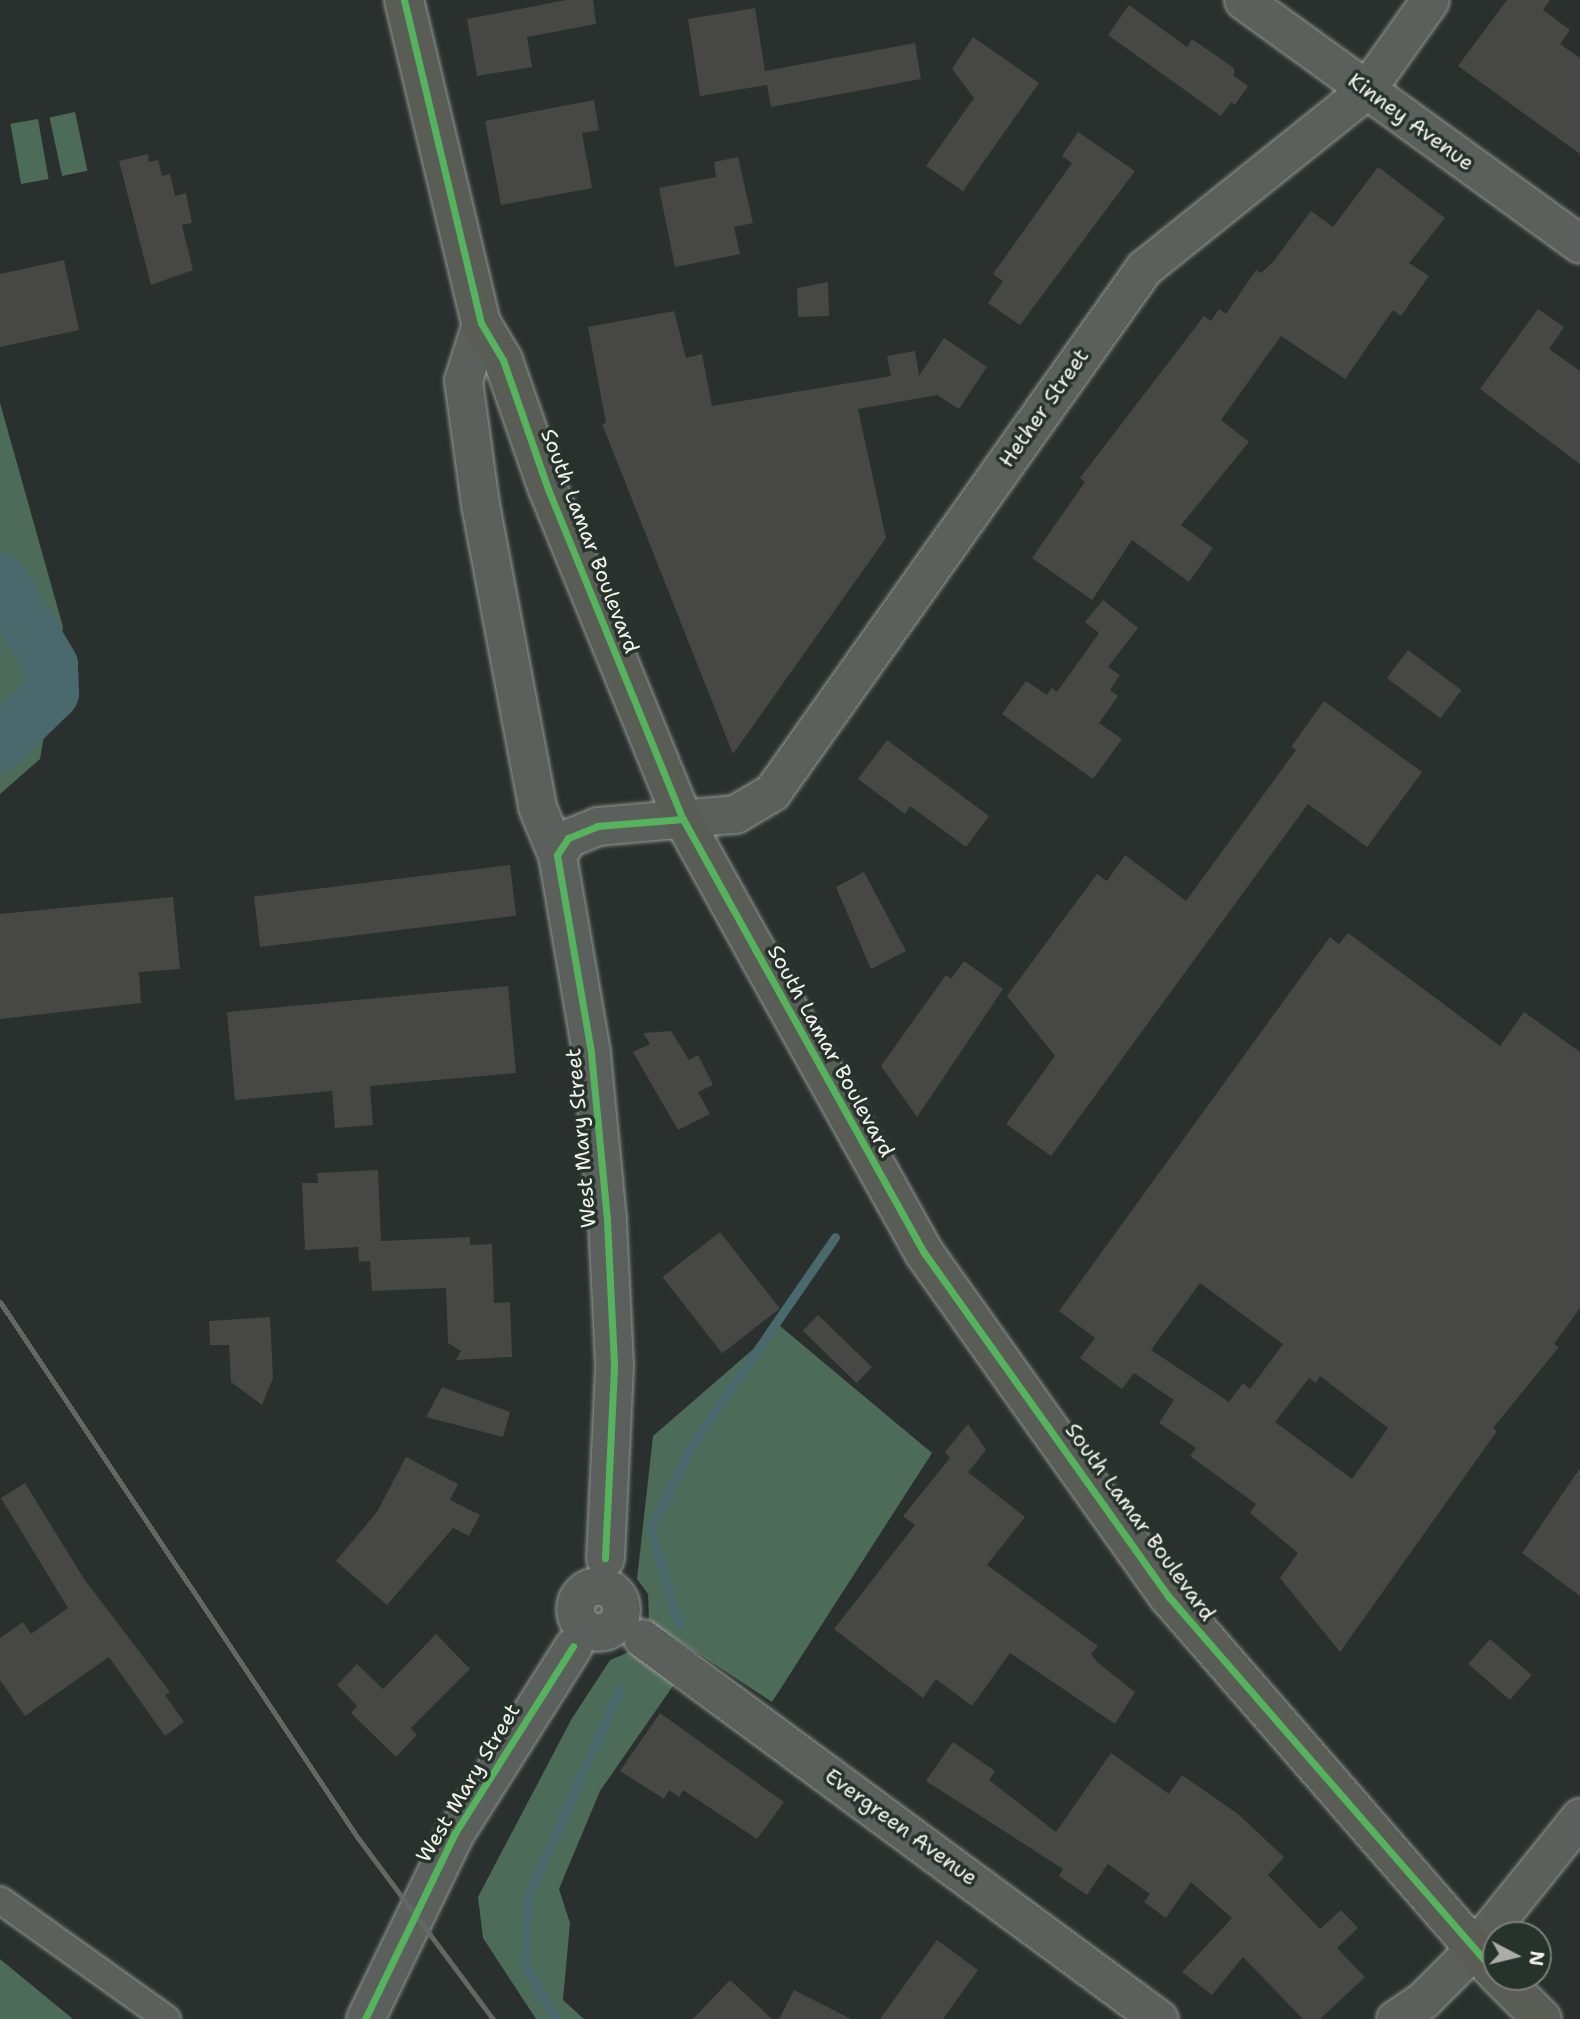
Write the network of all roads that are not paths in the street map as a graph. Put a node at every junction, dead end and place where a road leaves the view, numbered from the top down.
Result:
1 (404, 0) edge
2 (1243, 0) edge
3 (1430, 0) edge
4 (1366, 90) junction
5 (1580, 244) edge
6 (481, 323) junction
7 (682, 819) junction
8 (557, 855) junction
9 (603, 1612) junction
10 (1580, 1817) edge
11 (0, 1900) edge
12 (1511, 1921) edge
13 (1482, 1959) edge
14 (1482, 1962) edge
15 (1514, 1991) edge
16 (167, 2019) edge
17 (365, 2019) edge
18 (1159, 2019) edge
19 (1395, 2019) edge
20 (1542, 2019) edge

1 - 6 main road, South Lamar Boulevard
2 - 4 street, Kinney Avenue
3 - 4 street, Hether Street
4 - 5 street, Kinney Avenue
4 - 7 street, Hether Street
6 - 7 main road, South Lamar Boulevard
6 - 8 street, West Mary Street
7 - 8 street
7 - 13 main road, South Lamar Boulevard
8 - 9 street, West Mary Street
9 - 17 street, West Mary Street
9 - 18 street, Evergreen Avenue
10 - 12 street
11 - 16 street
14 - 19 street
15 - 20 main road

